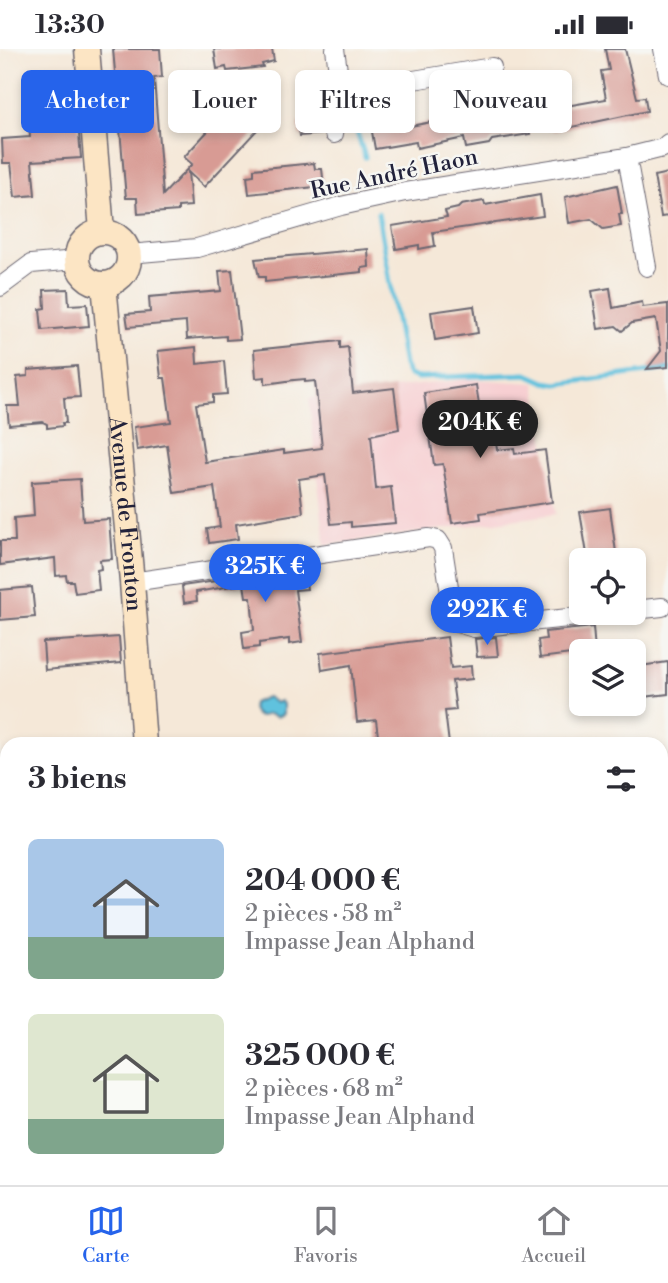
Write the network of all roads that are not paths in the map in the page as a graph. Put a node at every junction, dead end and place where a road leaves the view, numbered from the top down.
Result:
1 (87, 49) edge
2 (335, 49) edge
3 (663, 49) edge
4 (492, 67) dead end
5 (338, 70) edge
6 (668, 75) edge
7 (415, 80) edge
8 (668, 143) edge
9 (628, 157) junction
10 (102, 231) junction
11 (129, 254) junction
12 (76, 260) junction
13 (647, 267) dead end
14 (104, 284) junction
15 (0, 287) edge
16 (132, 582) junction
17 (662, 607) dead end
18 (646, 609) edge
19 (569, 618) edge
20 (143, 737) edge

1 - 10 main road
2 - 5 street
3 - 6 street
4 - 7 street
8 - 9 street, Rue André Haon
9 - 11 street, Rue André Haon
9 - 13 street
10 - 11 main road
10 - 12 main road
11 - 14 main road
12 - 14 main road
12 - 15 street
14 - 16 main road, Avenue de Fronton
16 - 19 street
16 - 20 main road, Avenue de Fronton
17 - 18 street

